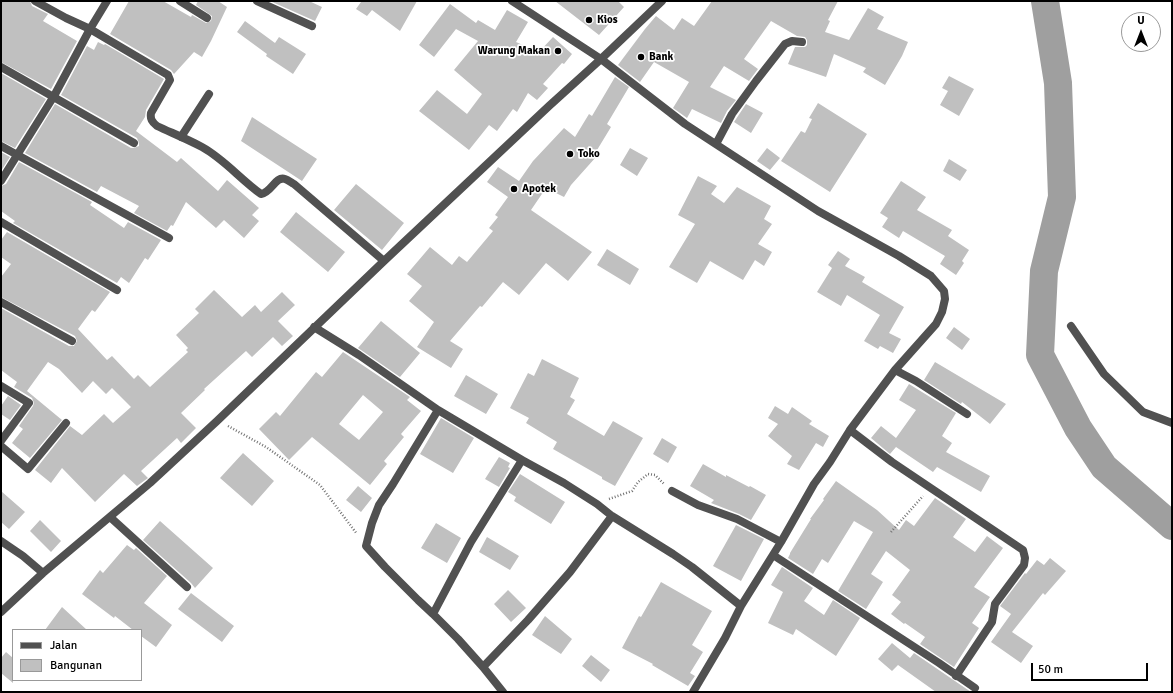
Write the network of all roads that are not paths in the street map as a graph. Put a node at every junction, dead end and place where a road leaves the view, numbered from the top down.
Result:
1 (36, 1) edge
2 (107, 1) edge
3 (180, 1) edge
4 (257, 1) edge
5 (512, 1) edge
6 (662, 1) edge
7 (191, 4) edge
8 (206, 18) dead end
9 (312, 26) dead end
10 (90, 29) junction
11 (802, 42) dead end
12 (601, 59) junction
13 (1, 67) edge
14 (209, 94) dead end
15 (54, 96) junction
16 (181, 137) junction
17 (134, 143) dead end
18 (716, 144) junction
19 (1, 146) edge
20 (17, 155) junction
21 (1, 181) edge
22 (1, 222) edge
23 (169, 238) dead end
24 (384, 261) junction
25 (117, 290) dead end
26 (1, 302) edge
27 (1071, 326) dead end
28 (314, 328) junction
29 (72, 341) dead end
30 (895, 370) junction
31 (1, 386) edge
32 (438, 410) junction
33 (967, 414) dead end
34 (66, 423) dead end
35 (1172, 423) edge
36 (850, 430) junction
37 (1, 441) edge
38 (1, 446) edge
39 (522, 460) junction
40 (672, 491) road end
41 (612, 516) junction
42 (110, 517) junction
43 (1, 541) edge
44 (781, 542) junction
45 (773, 554) junction
46 (43, 573) junction
47 (188, 587) dead end
48 (742, 606) junction
49 (1, 612) edge
50 (433, 614) junction
51 (483, 667) junction
52 (956, 676) junction
53 (974, 688) dead end
54 (503, 692) edge
55 (693, 692) edge

1 - 10 street
2 - 10 street
3 - 7 street
4 - 9 street
5 - 12 street
6 - 12 street
7 - 8 street
10 - 15 street
10 - 16 street
11 - 18 street
12 - 18 street
12 - 24 street
13 - 15 street
14 - 16 street
15 - 17 street
15 - 20 street
16 - 24 street
18 - 30 street
19 - 20 street
20 - 21 street
20 - 23 street
22 - 25 street
24 - 28 street
26 - 29 street
27 - 35 street
28 - 32 street
28 - 42 street
30 - 33 street
30 - 36 street
31 - 37 street
32 - 39 street
32 - 50 street
34 - 38 street
36 - 44 street
36 - 52 street
39 - 41 street
39 - 50 street
40 - 44 street
41 - 48 street
41 - 51 street
42 - 46 street
42 - 47 street
43 - 46 street
44 - 45 street
45 - 48 street
45 - 52 street
46 - 49 street
48 - 55 street
50 - 51 street
51 - 54 street
52 - 53 street

